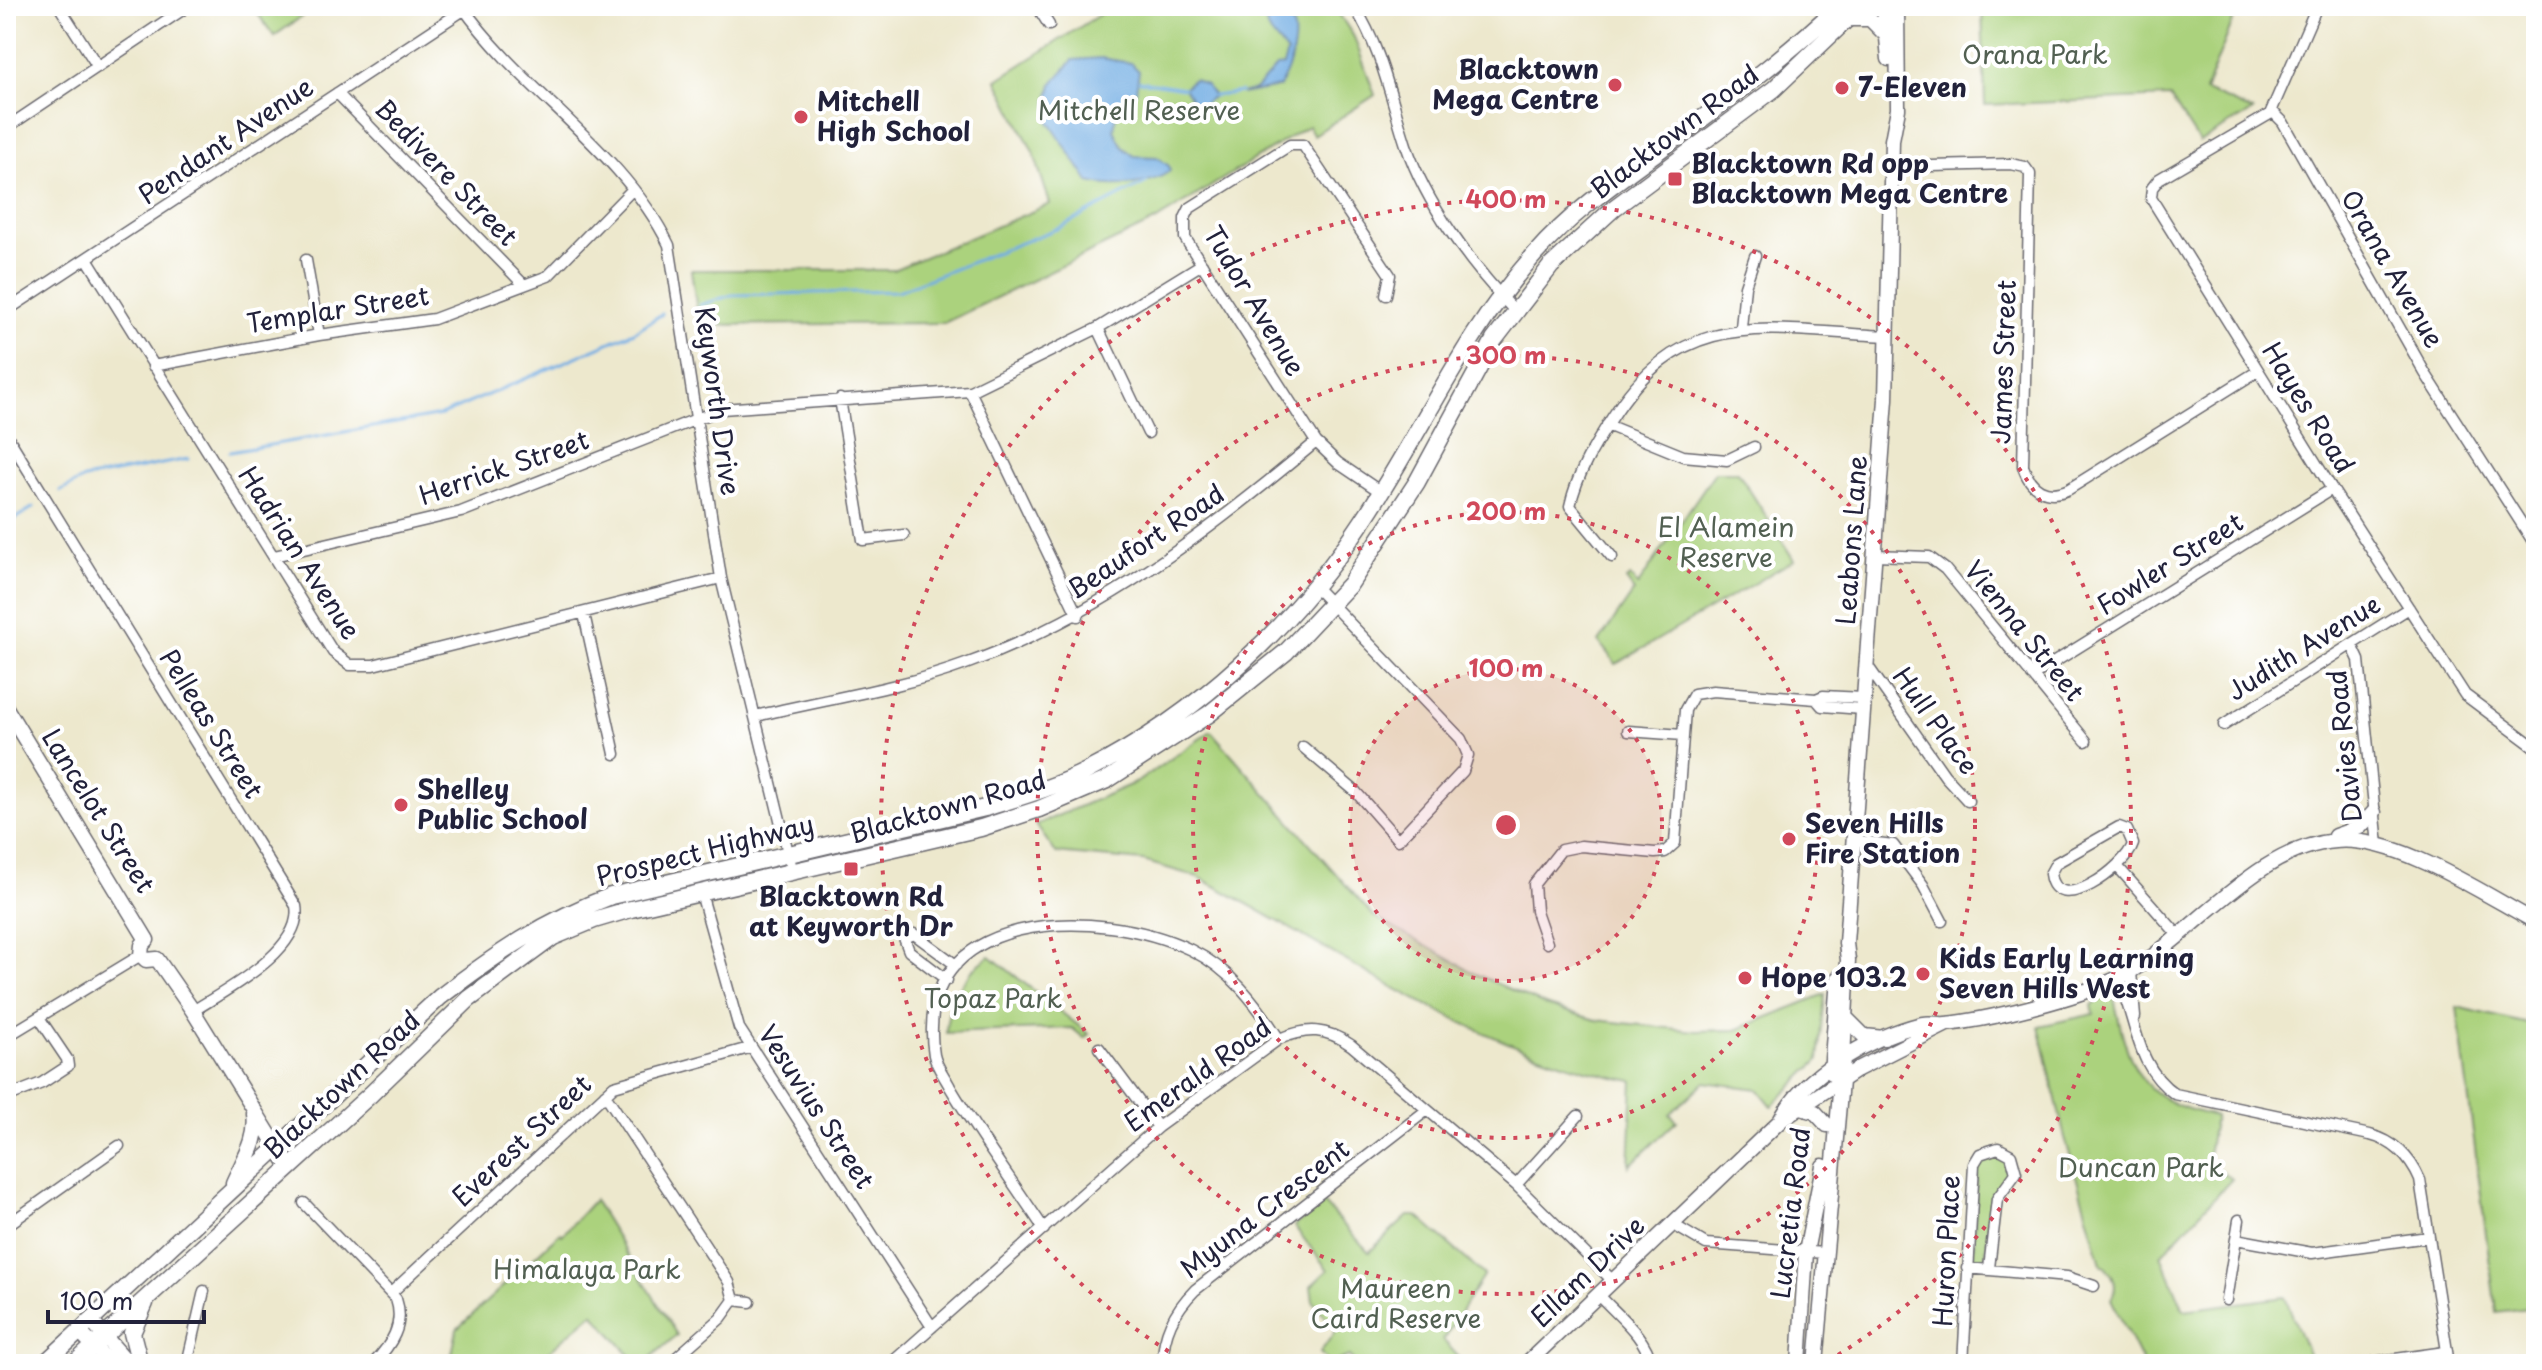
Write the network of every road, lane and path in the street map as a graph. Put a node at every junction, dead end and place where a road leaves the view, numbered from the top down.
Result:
1 (59, 6) edge
2 (188, 6) edge
3 (1037, 6) edge
4 (1354, 6) edge
5 (1828, 6) edge
6 (1861, 6) edge
7 (1884, 6) edge
8 (1897, 6) edge
9 (2317, 6) edge
10 (465, 7) edge
11 (1843, 13) edge
12 (1049, 25) dead end
13 (1805, 36) junction
14 (1887, 36) junction
15 (98, 67) junction
16 (337, 93) junction
17 (2272, 111) junction
18 (6, 128) edge
19 (1892, 140) junction
20 (1892, 167) junction
21 (633, 189) junction
22 (1755, 256) dead end
23 (88, 260) junction
24 (306, 260) dead end
25 (1202, 264) junction
26 (523, 284) junction
27 (1386, 295) dead end
28 (1501, 296) junction
29 (1514, 310) junction
30 (6, 311) edge
31 (1098, 328) junction
32 (1741, 328) junction
33 (319, 335) junction
34 (1888, 336) junction
35 (153, 366) junction
36 (2258, 371) junction
37 (1452, 376) joint
38 (970, 391) junction
39 (840, 399) junction
40 (696, 418) junction
41 (1607, 425) junction
42 (1148, 433) dead end
43 (6, 434) edge
44 (1316, 442) junction
45 (1754, 447) dead end
46 (2332, 489) junction
47 (1381, 492) junction
48 (904, 535) dead end
49 (2536, 546) edge
50 (1875, 555) junction
51 (274, 556) junction
52 (1612, 557) dead end
53 (721, 578) junction
54 (1315, 587) junction
55 (1333, 604) junction
56 (2409, 608) junction
57 (584, 614) junction
58 (1078, 616) junction
59 (2352, 645) junction
60 (1867, 665) junction
61 (2032, 676) junction
62 (1863, 704) junction
63 (6, 708) edge
64 (756, 716) junction
65 (2224, 725) dead end
66 (1628, 731) dead end
67 (1683, 735) junction
68 (2086, 741) dead end
69 (1303, 747) dead end
70 (2536, 748) edge
71 (615, 754) dead end
72 (1968, 801) dead end
73 (2374, 812) junction
74 (1853, 840) junction
75 (2325, 843) junction
76 (2378, 845) junction
77 (790, 854) junction
78 (2117, 866) junction
79 (793, 873) junction
80 (701, 893) junction
81 (1942, 921) dead end
82 (2536, 922) edge
83 (2178, 935) junction
84 (147, 940) junction
85 (1547, 943) dead end
86 (1846, 943) junction
87 (141, 955) junction
88 (157, 959) junction
89 (956, 965) junction
90 (2125, 975) junction
91 (947, 980) junction
92 (193, 1011) junction
93 (1845, 1017) junction
94 (40, 1019) junction
95 (1946, 1024) junction
96 (6, 1037) edge
97 (1885, 1038) junction
98 (1279, 1039) junction
99 (749, 1048) junction
100 (1099, 1048) dead end
101 (1836, 1073) junction
102 (605, 1094) junction
103 (6, 1097) edge
104 (1801, 1108) junction
105 (1427, 1110) junction
106 (255, 1114) junction
107 (1578, 1116) dead end
108 (1780, 1121) junction
109 (1827, 1125) junction
110 (1158, 1127) junction
111 (119, 1146) dead end
112 (277, 1148) junction
113 (290, 1168) junction
114 (1516, 1185) junction
115 (230, 1191) junction
116 (304, 1203) dead end
117 (2239, 1220) dead end
118 (1672, 1224) junction
119 (6, 1226) edge
120 (1044, 1229) junction
121 (2428, 1237) junction
122 (2236, 1239) junction
123 (1806, 1252) junction
124 (1824, 1253) junction
125 (1967, 1268) junction
126 (1989, 1268) junction
127 (1613, 1281) junction
128 (2094, 1286) dead end
129 (204, 1291) dead end
130 (392, 1292) junction
131 (1599, 1295) junction
132 (147, 1298) junction
133 (734, 1300) junction
134 (2226, 1300) dead end
135 (750, 1302) dead end
136 (85, 1326) junction
137 (932, 1327) junction
138 (99, 1341) junction
139 (2445, 1352) junction
140 (2374, 1362) dead end
141 (44, 1364) edge
142 (74, 1364) edge
143 (111, 1364) edge
144 (129, 1364) edge
145 (140, 1364) edge
146 (187, 1364) edge
147 (373, 1364) edge
148 (669, 1364) edge
149 (890, 1364) edge
150 (1163, 1364) edge
151 (1526, 1364) edge
152 (1651, 1364) edge
153 (1799, 1364) edge
154 (1816, 1364) edge
155 (1963, 1364) edge
156 (2449, 1364) edge

1 - 15 street
2 - 15 street
3 - 12 street
4 - 28 street
5 - 13 main road
6 - 11 main road, Blacktown Road
7 - 14 street, Leabons Lane
8 - 19 street, Leabons Lane
9 - 17 street
10 - 16 street, Pendant Avenue
10 - 21 street, Keyworth Drive
11 - 13 main road, Blacktown Road
11 - 14 street
11 - 29 main road, Blacktown Road
13 - 28 main road, Blacktown Road
14 - 19 street, Leabons Lane
15 - 18 street
16 - 23 street, Pendant Avenue
16 - 26 street, Bedivere Street
17 - 36 street, Hayes Road
17 - 49 street, Orana Avenue
19 - 20 street, Leabons Lane
20 - 34 street, Leabons Lane
20 - 36 street, James Street
21 - 26 street, Templar Street
21 - 40 street, Keyworth Drive
22 - 32 street
23 - 30 street, Pendant Avenue
23 - 35 street, Hadrian Avenue
24 - 33 street
25 - 27 street, Tudor Avenue
25 - 31 street
25 - 44 street, Tudor Avenue
26 - 33 street, Templar Street
28 - 29 street
28 - 37 main road, Blacktown Road
29 - 55 main road, Blacktown Road
31 - 38 street
31 - 42 street
32 - 34 street
32 - 41 street
33 - 35 street, Templar Street
34 - 50 street, Leabons Lane
35 - 51 street, Hadrian Avenue
36 - 46 street, Hayes Road
37 - 47 main road, Prospect Highway
38 - 39 street, Herrick Street
38 - 58 street
39 - 40 street, Herrick Street
39 - 48 street
40 - 51 street, Herrick Street
40 - 53 street, Keyworth Drive
41 - 45 street
41 - 52 street
43 - 92 street, Pelleas Street
44 - 47 street, Tudor Avenue
44 - 58 street, Beaufort Road
46 - 56 street, Hayes Road
46 - 61 street, Fowler Street
47 - 54 main road, Prospect Highway
50 - 60 street, Leabons Lane
50 - 61 street, Vienna Street
51 - 57 street, Hadrian Avenue
53 - 57 street, Hadrian Avenue
53 - 64 street, Keyworth Drive
54 - 55 street
54 - 77 main road, Prospect Highway
55 - 69 street
55 - 79 main road, Blacktown Road
56 - 59 street, Judith Avenue
56 - 70 street, Hayes Road
57 - 71 street
58 - 64 street, Beaufort Road
59 - 65 street, Judith Avenue
59 - 73 street, Davies Road
60 - 62 street, Leabons Lane
60 - 72 street, Hull Place
61 - 68 street, Vienna Street
62 - 67 street
62 - 74 street, Leabons Lane
63 - 84 street, Lancelot Street
64 - 77 street, Keyworth Drive
66 - 67 street
67 - 85 street
73 - 75 street
73 - 76 street, Davies Road
74 - 81 street
74 - 86 street, Leabons Lane
75 - 76 street
75 - 83 street
76 - 82 street
77 - 79 street, Keyworth Drive
77 - 112 main road, Prospect Highway
78 - 78 street
78 - 83 street
79 - 80 main road, Blacktown Road
80 - 99 street, Vesuvius Street
80 - 113 main road, Blacktown Road
83 - 90 street
84 - 87 street
84 - 88 street
86 - 93 street, Leabons Lane
86 - 101 street, Leabons Lane
87 - 88 street
87 - 94 street
88 - 92 street
89 - 91 street
89 - 91 street
89 - 98 street
90 - 95 street
90 - 121 street
91 - 120 street
92 - 106 street
93 - 97 street
93 - 101 street, Leabons Lane
94 - 96 street
94 - 103 street
95 - 97 street
95 - 101 street
97 - 101 street
98 - 105 street, Emerald Road
98 - 110 street, Emerald Road
99 - 102 street, Everest Street
99 - 137 street, Vesuvius Street
100 - 110 street
101 - 104 street
101 - 108 street
101 - 109 street, Lucretia Road
101 - 124 street, Lucretia Road
102 - 130 street, Everest Street
102 - 133 street
104 - 108 street
104 - 109 street
105 - 114 street, Emerald Road
105 - 150 street, Myuna Crescent
106 - 112 street
106 - 115 main road
107 - 114 street
108 - 118 street
109 - 123 street, Lucretia Road
110 - 120 street, Emerald Road
111 - 119 street
112 - 113 street
112 - 115 main road, Prospect Highway
113 - 132 main road, Blacktown Road
114 - 127 street, Emerald Road
115 - 136 main road, Prospect Highway
116 - 130 street
117 - 122 street
118 - 123 street, Ellam Drive
118 - 127 street, Ellam Drive
120 - 137 street, Emerald Road
121 - 122 street
121 - 139 street
122 - 134 street
123 - 124 street, Ellam Drive
123 - 153 street, Lucretia Road
124 - 154 street, Lucretia Road
125 - 126 street
125 - 126 street, Huron Place
125 - 155 street, Huron Place
126 - 128 street
127 - 131 street, Ellam Drive
129 - 146 street
130 - 147 street
131 - 151 street, Ellam Drive
131 - 152 street
132 - 138 main road, Blacktown Road
132 - 145 main road
133 - 135 street
133 - 148 street
136 - 138 street
136 - 141 main road, Prospect Highway
137 - 149 street, Emerald Road
138 - 142 main road
138 - 143 street
138 - 144 street
139 - 140 street
139 - 156 street

